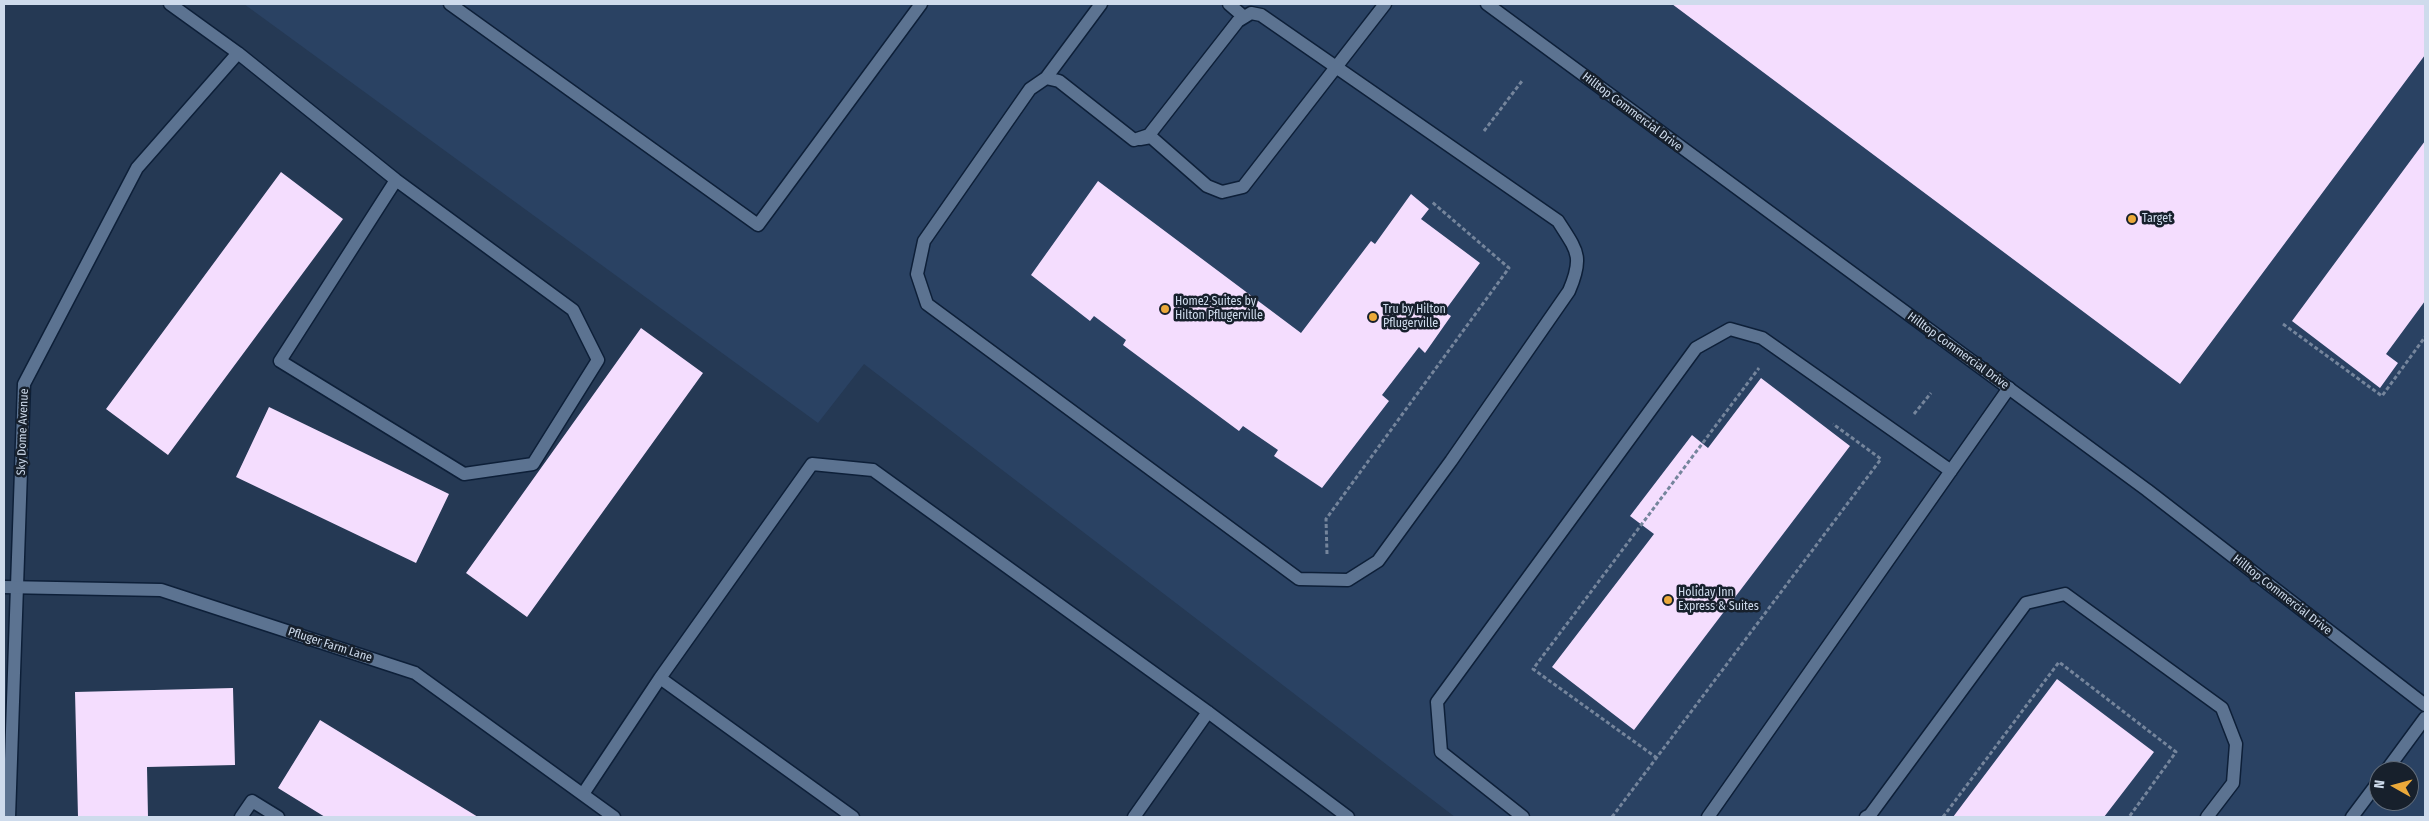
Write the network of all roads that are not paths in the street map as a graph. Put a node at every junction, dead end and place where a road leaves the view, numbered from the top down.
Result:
1 (170, 4) edge
2 (450, 4) edge
3 (922, 4) edge
4 (1101, 4) edge
5 (1230, 4) edge
6 (1385, 4) edge
7 (1487, 4) edge
8 (1244, 17) junction
9 (238, 53) junction
10 (1335, 67) junction
11 (1046, 78) junction
12 (1134, 140) junction
13 (396, 180) junction
14 (2009, 388) junction
15 (1951, 471) junction
16 (4, 587) edge
17 (17, 587) junction
18 (660, 678) junction
19 (2425, 705) edge
20 (1208, 712) junction
21 (2425, 718) edge
22 (2393, 761) edge
23 (583, 794) junction
24 (2369, 794) edge
25 (9, 817) edge
26 (241, 817) edge
27 (278, 817) edge
28 (614, 817) edge
29 (853, 817) edge
30 (1134, 817) edge
31 (1348, 817) edge
32 (1523, 817) edge
33 (1708, 817) edge
34 (1866, 817) edge
35 (2207, 817) edge
36 (2352, 817) edge

1 - 9 street
2 - 3 street
4 - 11 street
5 - 8 street
6 - 10 street
7 - 14 street, Hilltop Commercial Drive
8 - 10 street
8 - 12 street
9 - 13 street
9 - 17 street, Sky Dome Avenue
10 - 11 street
10 - 12 street
11 - 12 street
13 - 13 street
14 - 15 street
14 - 19 street, Hilltop Commercial Drive
15 - 32 street
15 - 33 street
16 - 17 street, Pfluger Farm Lane
17 - 23 street, Pfluger Farm Lane
17 - 25 street, Sky Dome Avenue
18 - 20 street
18 - 23 street
18 - 29 street
20 - 30 street
20 - 31 street
21 - 22 street
23 - 28 street, Pfluger Farm Lane
24 - 36 street
26 - 27 street
34 - 35 street

